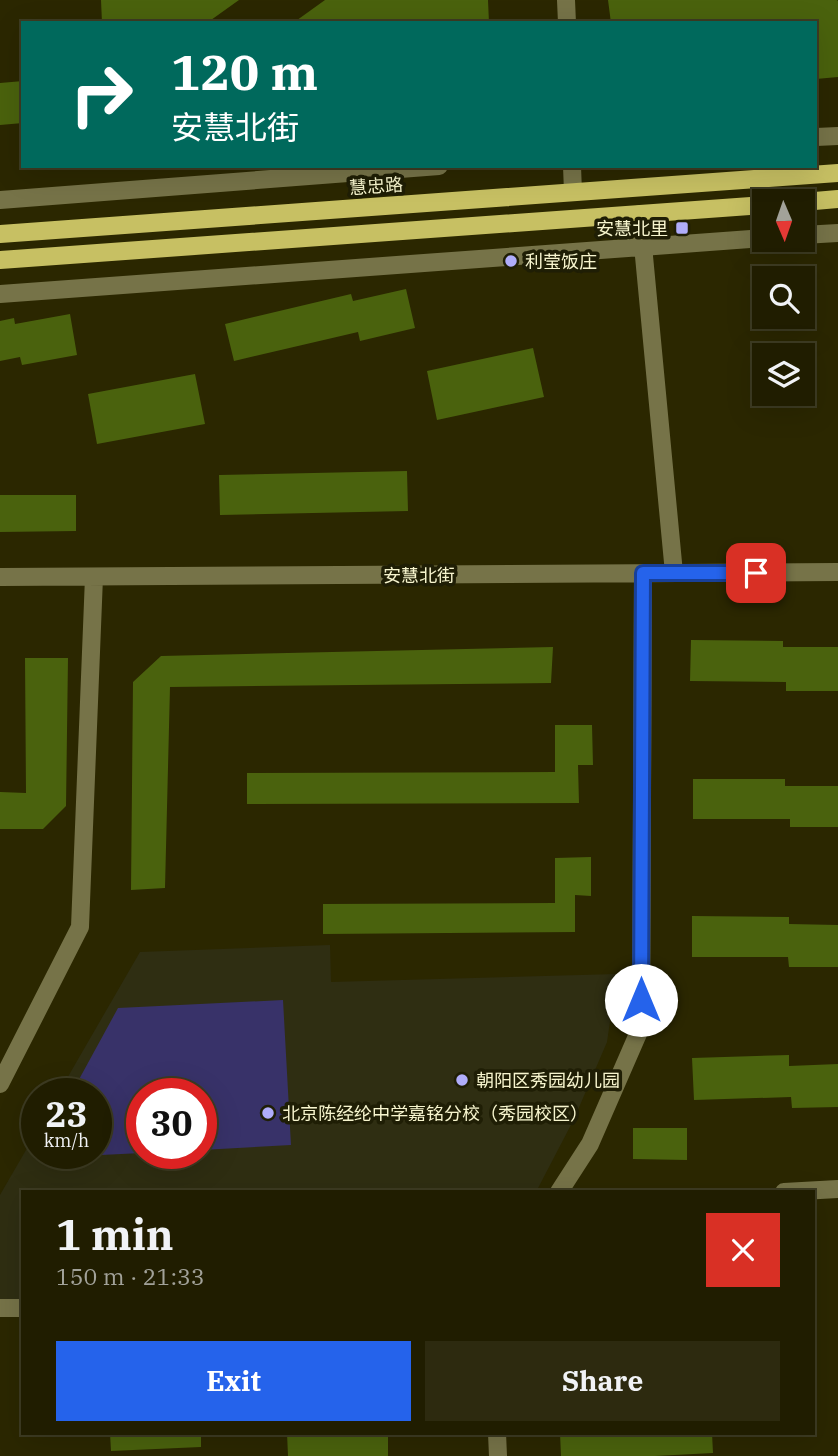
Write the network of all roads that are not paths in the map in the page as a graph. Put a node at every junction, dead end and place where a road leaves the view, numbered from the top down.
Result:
1 (566, 0) edge
2 (567, 21) edge
3 (838, 136) edge
4 (817, 138) edge
5 (413, 168) edge
6 (572, 168) edge
7 (838, 173) edge
8 (573, 192) junction
9 (838, 199) edge
10 (0, 200) edge
11 (816, 201) edge
12 (752, 206) edge
13 (640, 214) junction
14 (838, 233) edge
15 (0, 234) edge
16 (816, 234) edge
17 (752, 239) edge
18 (643, 247) junction
19 (0, 260) edge
20 (0, 294) edge
21 (838, 572) edge
22 (643, 573) junction
23 (674, 573) junction
24 (0, 577) edge
25 (94, 577) junction
26 (0, 1084) edge
27 (838, 1189) edge
28 (560, 1190) edge
29 (815, 1190) edge
30 (0, 1308) edge
31 (21, 1308) edge
32 (497, 1435) edge
33 (498, 1456) edge

1 - 2 street
3 - 4 street
5 - 10 street
6 - 8 street
7 - 8 main road, 慧忠路
8 - 15 main road, 慧忠路
9 - 11 main road
12 - 13 main road
13 - 18 street
13 - 19 main road
14 - 16 street
17 - 18 street
18 - 20 street
18 - 23 street
21 - 23 street, 安慧北街
22 - 23 street, 安慧北街
22 - 25 street, 安慧北街
22 - 28 street
24 - 25 street, 安慧北街
25 - 26 street
27 - 29 street
30 - 31 street
32 - 33 street

